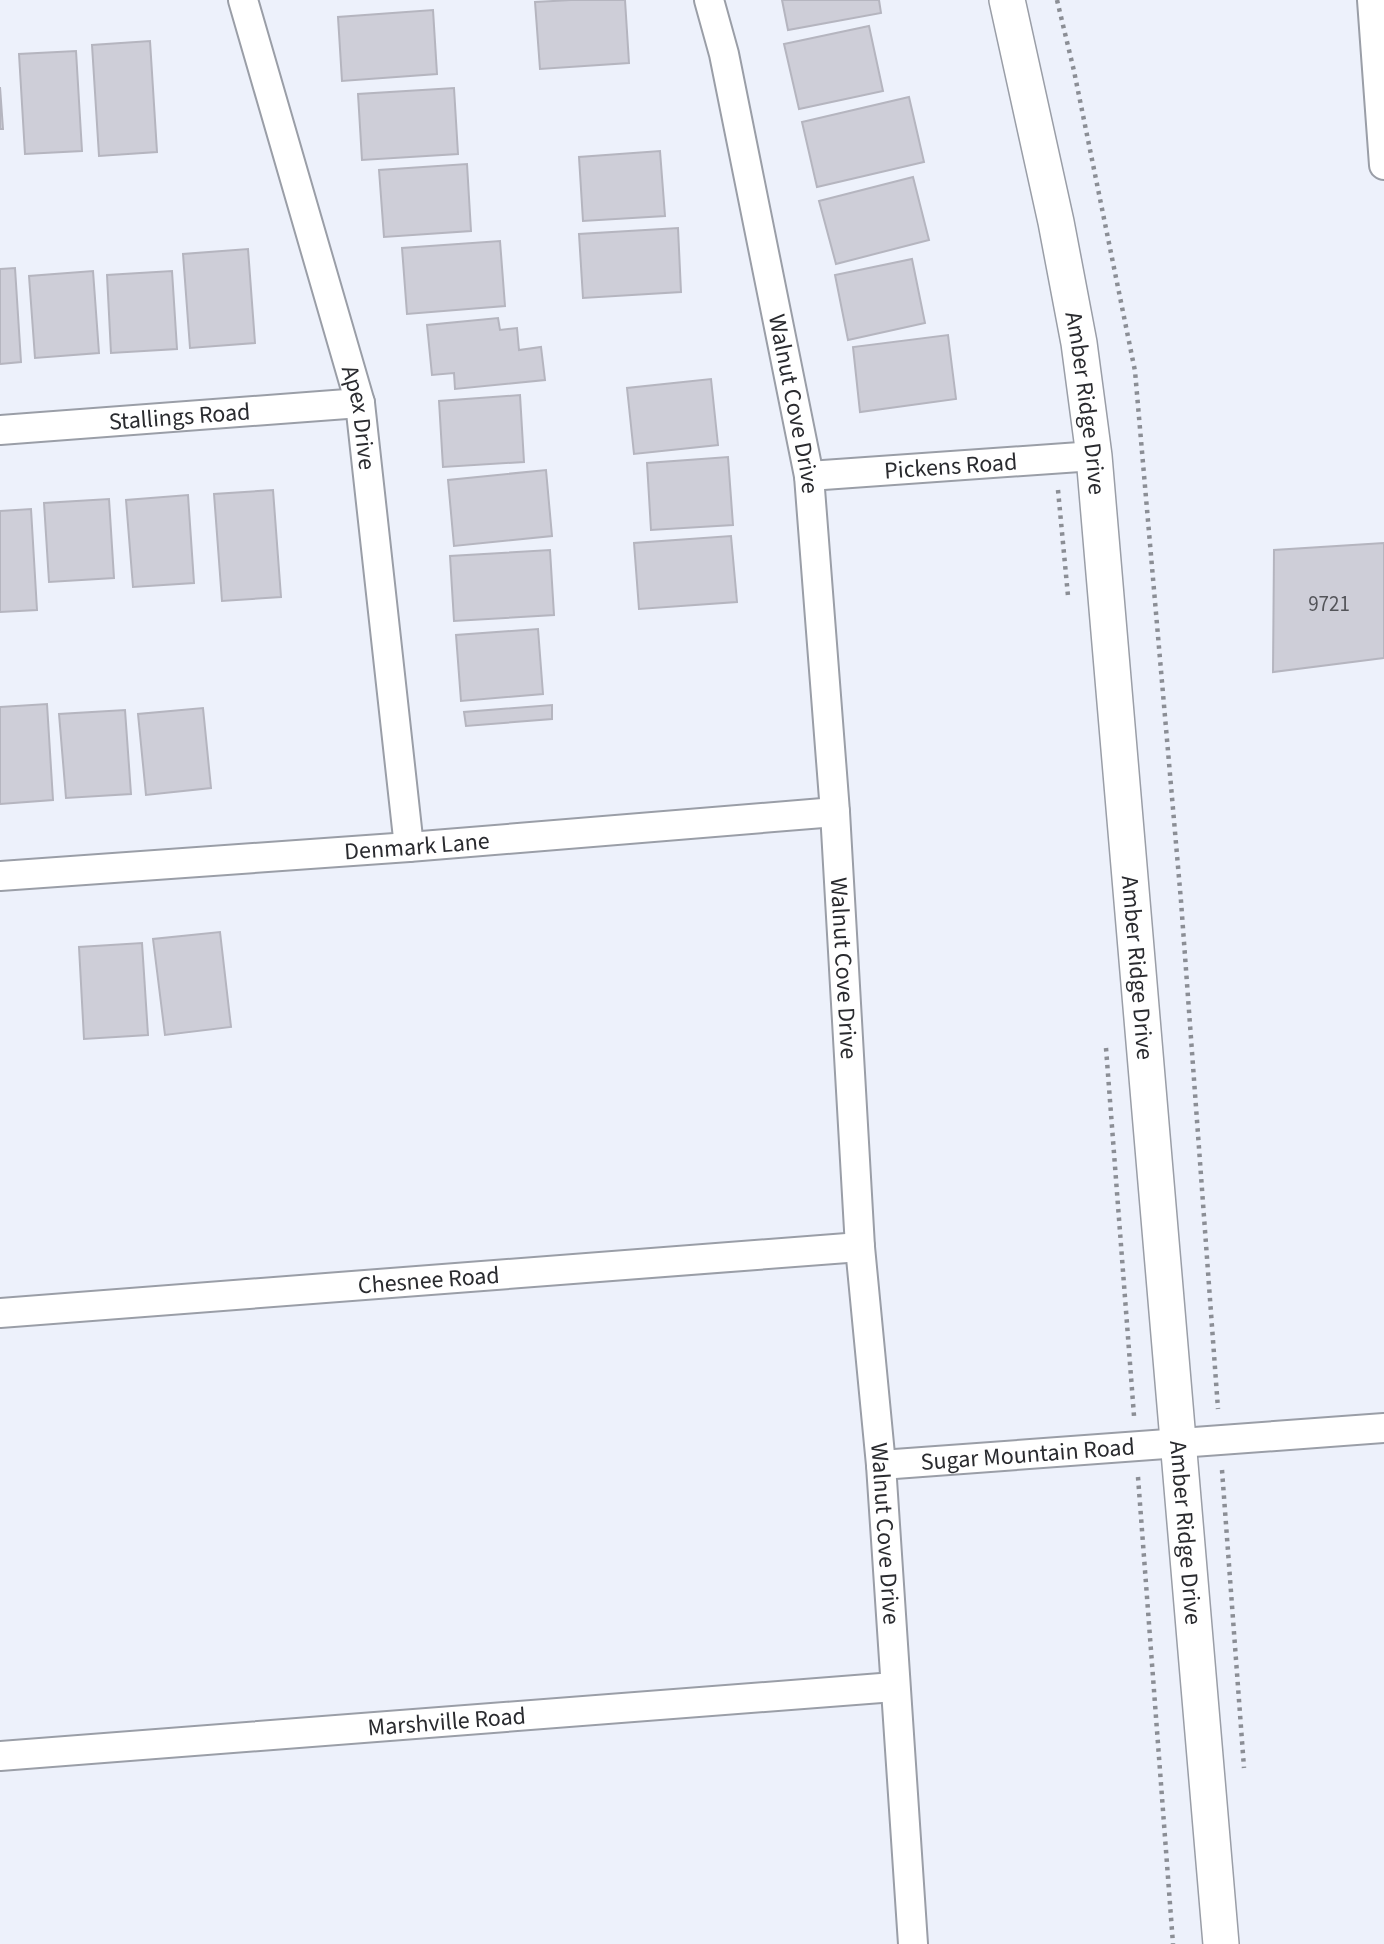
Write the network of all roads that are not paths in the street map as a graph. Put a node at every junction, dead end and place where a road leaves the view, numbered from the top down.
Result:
1 (243, 0) edge
2 (709, 0) edge
3 (1007, 0) edge
4 (1372, 0) edge
5 (1384, 165) edge
6 (360, 403) junction
7 (0, 430) edge
8 (1094, 456) junction
9 (809, 476) junction
10 (835, 812) junction
11 (409, 847) junction
12 (0, 876) edge
13 (860, 1247) junction
14 (0, 1313) edge
15 (1384, 1428) edge
16 (1180, 1444) junction
17 (881, 1465) junction
18 (894, 1687) junction
19 (0, 1756) edge
20 (913, 1944) edge
21 (1221, 1944) edge

1 - 6 street, Apex Drive
2 - 9 street, Walnut Cove Drive
3 - 8 street, Amber Ridge Drive
4 - 5 street
6 - 7 street, Stallings Road
6 - 11 street, Apex Drive
8 - 9 street, Pickens Road
8 - 16 street, Amber Ridge Drive
9 - 10 street, Walnut Cove Drive
10 - 11 street, Denmark Lane
10 - 13 street, Walnut Cove Drive
11 - 12 street, Denmark Lane
13 - 14 street, Chesnee Road
13 - 17 street, Walnut Cove Drive
15 - 16 street, Sugar Mountain Road
16 - 17 street, Sugar Mountain Road
16 - 21 street, Amber Ridge Drive
17 - 18 street, Walnut Cove Drive
18 - 19 street, Marshville Road
18 - 20 street, Walnut Cove Drive

